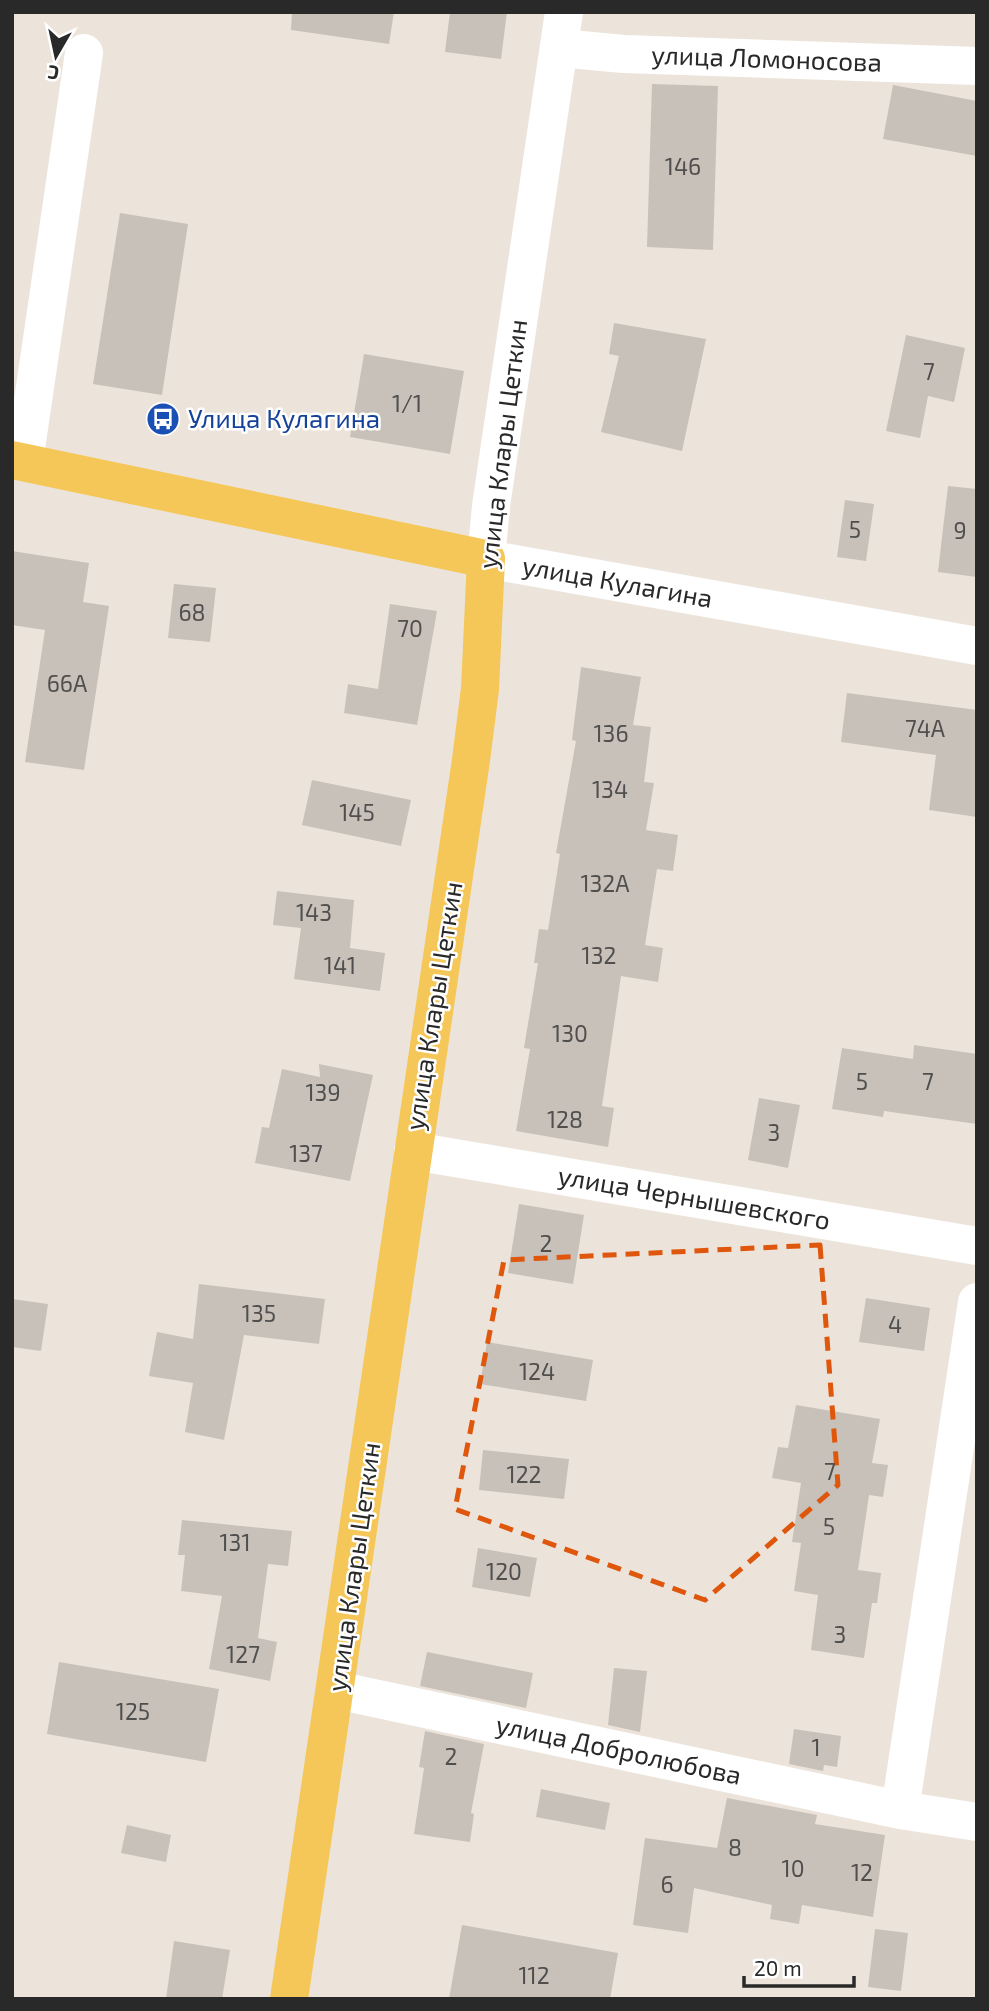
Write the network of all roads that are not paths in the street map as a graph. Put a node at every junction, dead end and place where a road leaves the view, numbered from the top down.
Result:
1 (562, 30) edge
2 (84, 53) dead end
3 (977, 66) edge
4 (18, 461) edge
5 (486, 559) junction
6 (977, 646) edge
7 (412, 1151) junction
8 (977, 1246) edge
9 (977, 1303) edge
10 (337, 1690) junction
11 (900, 1810) junction
12 (977, 1822) edge
13 (289, 1999) edge

1 - 3 street, улица Ломоносова
1 - 5 street, улица Клары Цеткин
2 - 4 street
4 - 5 main road, улица Кулагина
5 - 6 street, улица Кулагина
5 - 7 main road, улица Клары Цеткин
7 - 8 street, улица Чернышевского
7 - 10 main road, улица Клары Цеткин
9 - 11 street
10 - 11 street, улица Добролюбова
10 - 13 main road, улица Клары Цеткин
11 - 12 street, улица Добролюбова

